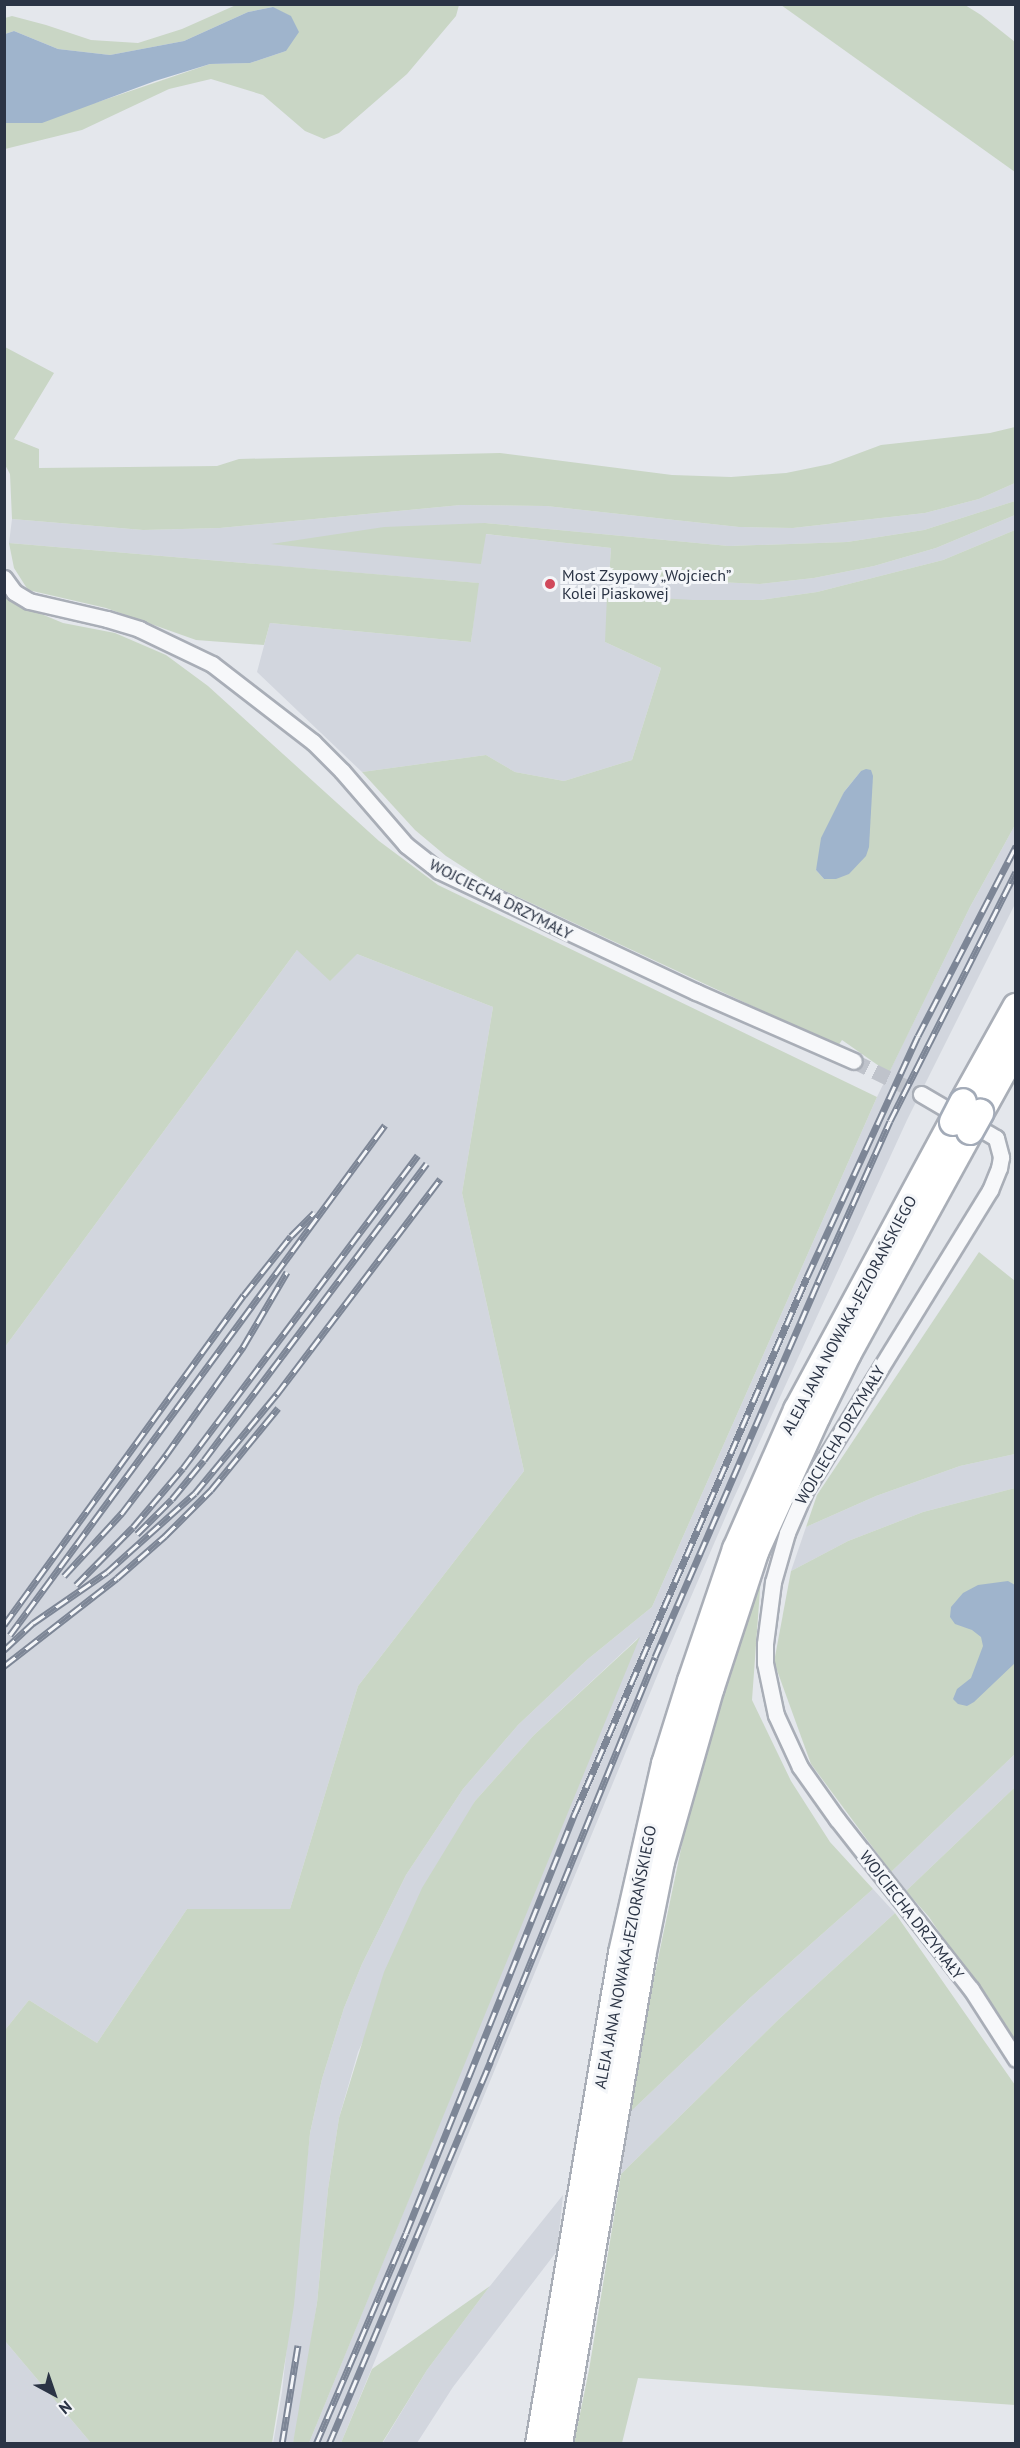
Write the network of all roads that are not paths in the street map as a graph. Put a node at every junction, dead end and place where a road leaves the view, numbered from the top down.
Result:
1 (4, 578) edge
2 (1016, 1007) edge
3 (1016, 1048) edge
4 (854, 1061) tunnel mouth
5 (921, 1094) tunnel mouth
6 (966, 1117) junction
7 (1016, 2059) edge
8 (539, 2444) edge
9 (559, 2444) edge

1 - 4 street, WOJCIECHA DRZYMAŁY
2 - 6 main road, ALEJA JANA NOWAKA-JEZIORAŃSKIEGO
3 - 6 main road, ALEJA JANA NOWAKA-JEZIORAŃSKIEGO
5 - 7 street, WOJCIECHA DRZYMAŁY
6 - 8 main road, ALEJA JANA NOWAKA-JEZIORAŃSKIEGO
6 - 9 main road, ALEJA JANA NOWAKA-JEZIORAŃSKIEGO

